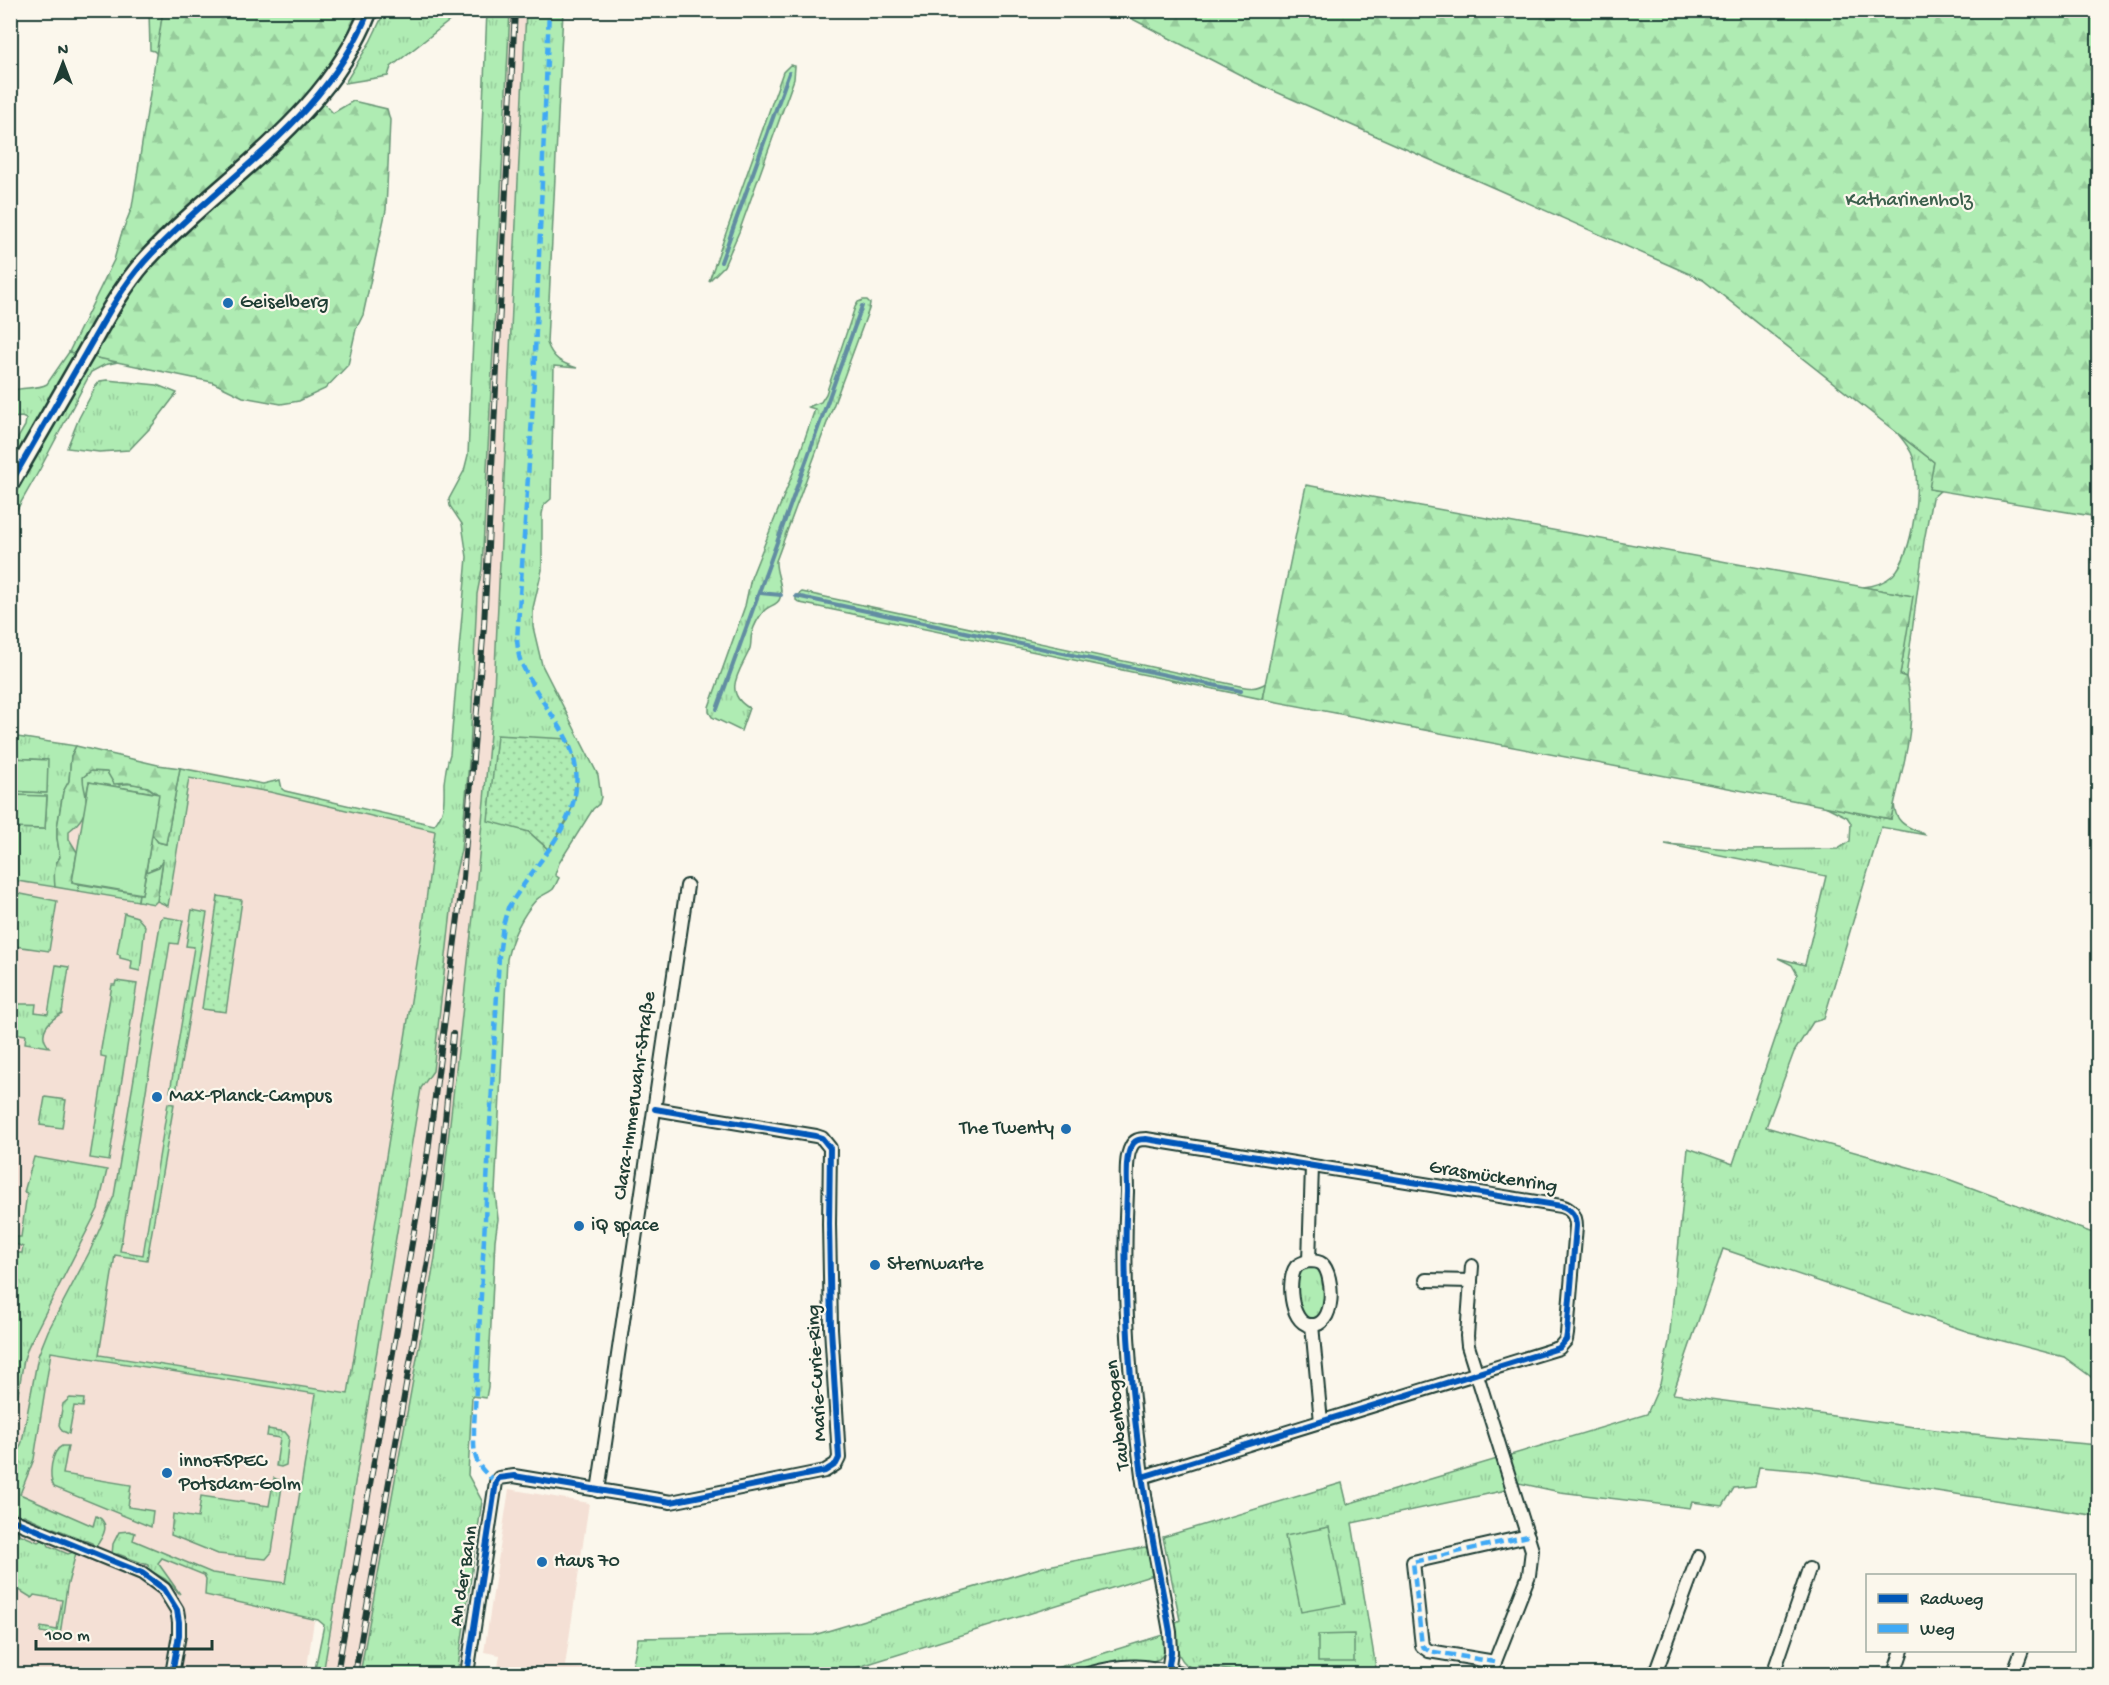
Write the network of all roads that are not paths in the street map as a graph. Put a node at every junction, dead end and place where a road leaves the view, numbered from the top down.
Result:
1 (369, 10) edge
2 (10, 484) edge
3 (687, 886) dead end
4 (655, 1108) junction
5 (1129, 1153) joint
6 (1312, 1166) junction
7 (1309, 1261) junction
8 (1472, 1266) dead end
9 (1425, 1280) dead end
10 (1471, 1281) junction
11 (1312, 1325) junction
12 (1478, 1374) junction
13 (1321, 1422) junction
14 (1142, 1477) junction
15 (496, 1482) joint
16 (598, 1491) junction
17 (10, 1520) edge
18 (1528, 1536) junction
19 (1698, 1557) dead end
20 (1809, 1569) dead end
21 (1901, 1652) edge
22 (2021, 1652) edge
23 (1495, 1662) junction
24 (1168, 1671) junction
25 (172, 1674) edge
26 (467, 1674) edge
27 (1088, 1674) edge
28 (1186, 1674) edge
29 (1490, 1674) edge
30 (1655, 1674) edge
31 (1773, 1674) edge
32 (1894, 1674) edge
33 (2013, 1674) edge

1 - 2 street
3 - 4 street, Clara-Immerwahr-Straße
4 - 16 street, Clara-Immerwahr-Straße
4 - 16 street, Marie-Curie-Ring
5 - 6 street, Grasmückenring
5 - 14 street, Taubenbogen
6 - 7 street
6 - 12 street, Grasmückenring
7 - 11 street
7 - 11 street
8 - 10 street
9 - 10 street
10 - 12 street
11 - 13 street
12 - 13 street, Grasmückenring
12 - 18 street
13 - 14 street, Grasmückenring
14 - 24 street, Taubenbogen
15 - 16 street, Marie-Curie-Ring
15 - 26 street, An der Bahn
17 - 25 street
18 - 23 street
18 - 23 street
19 - 30 street
20 - 31 street
21 - 32 street
22 - 33 street
23 - 29 street
24 - 27 street
24 - 28 street

